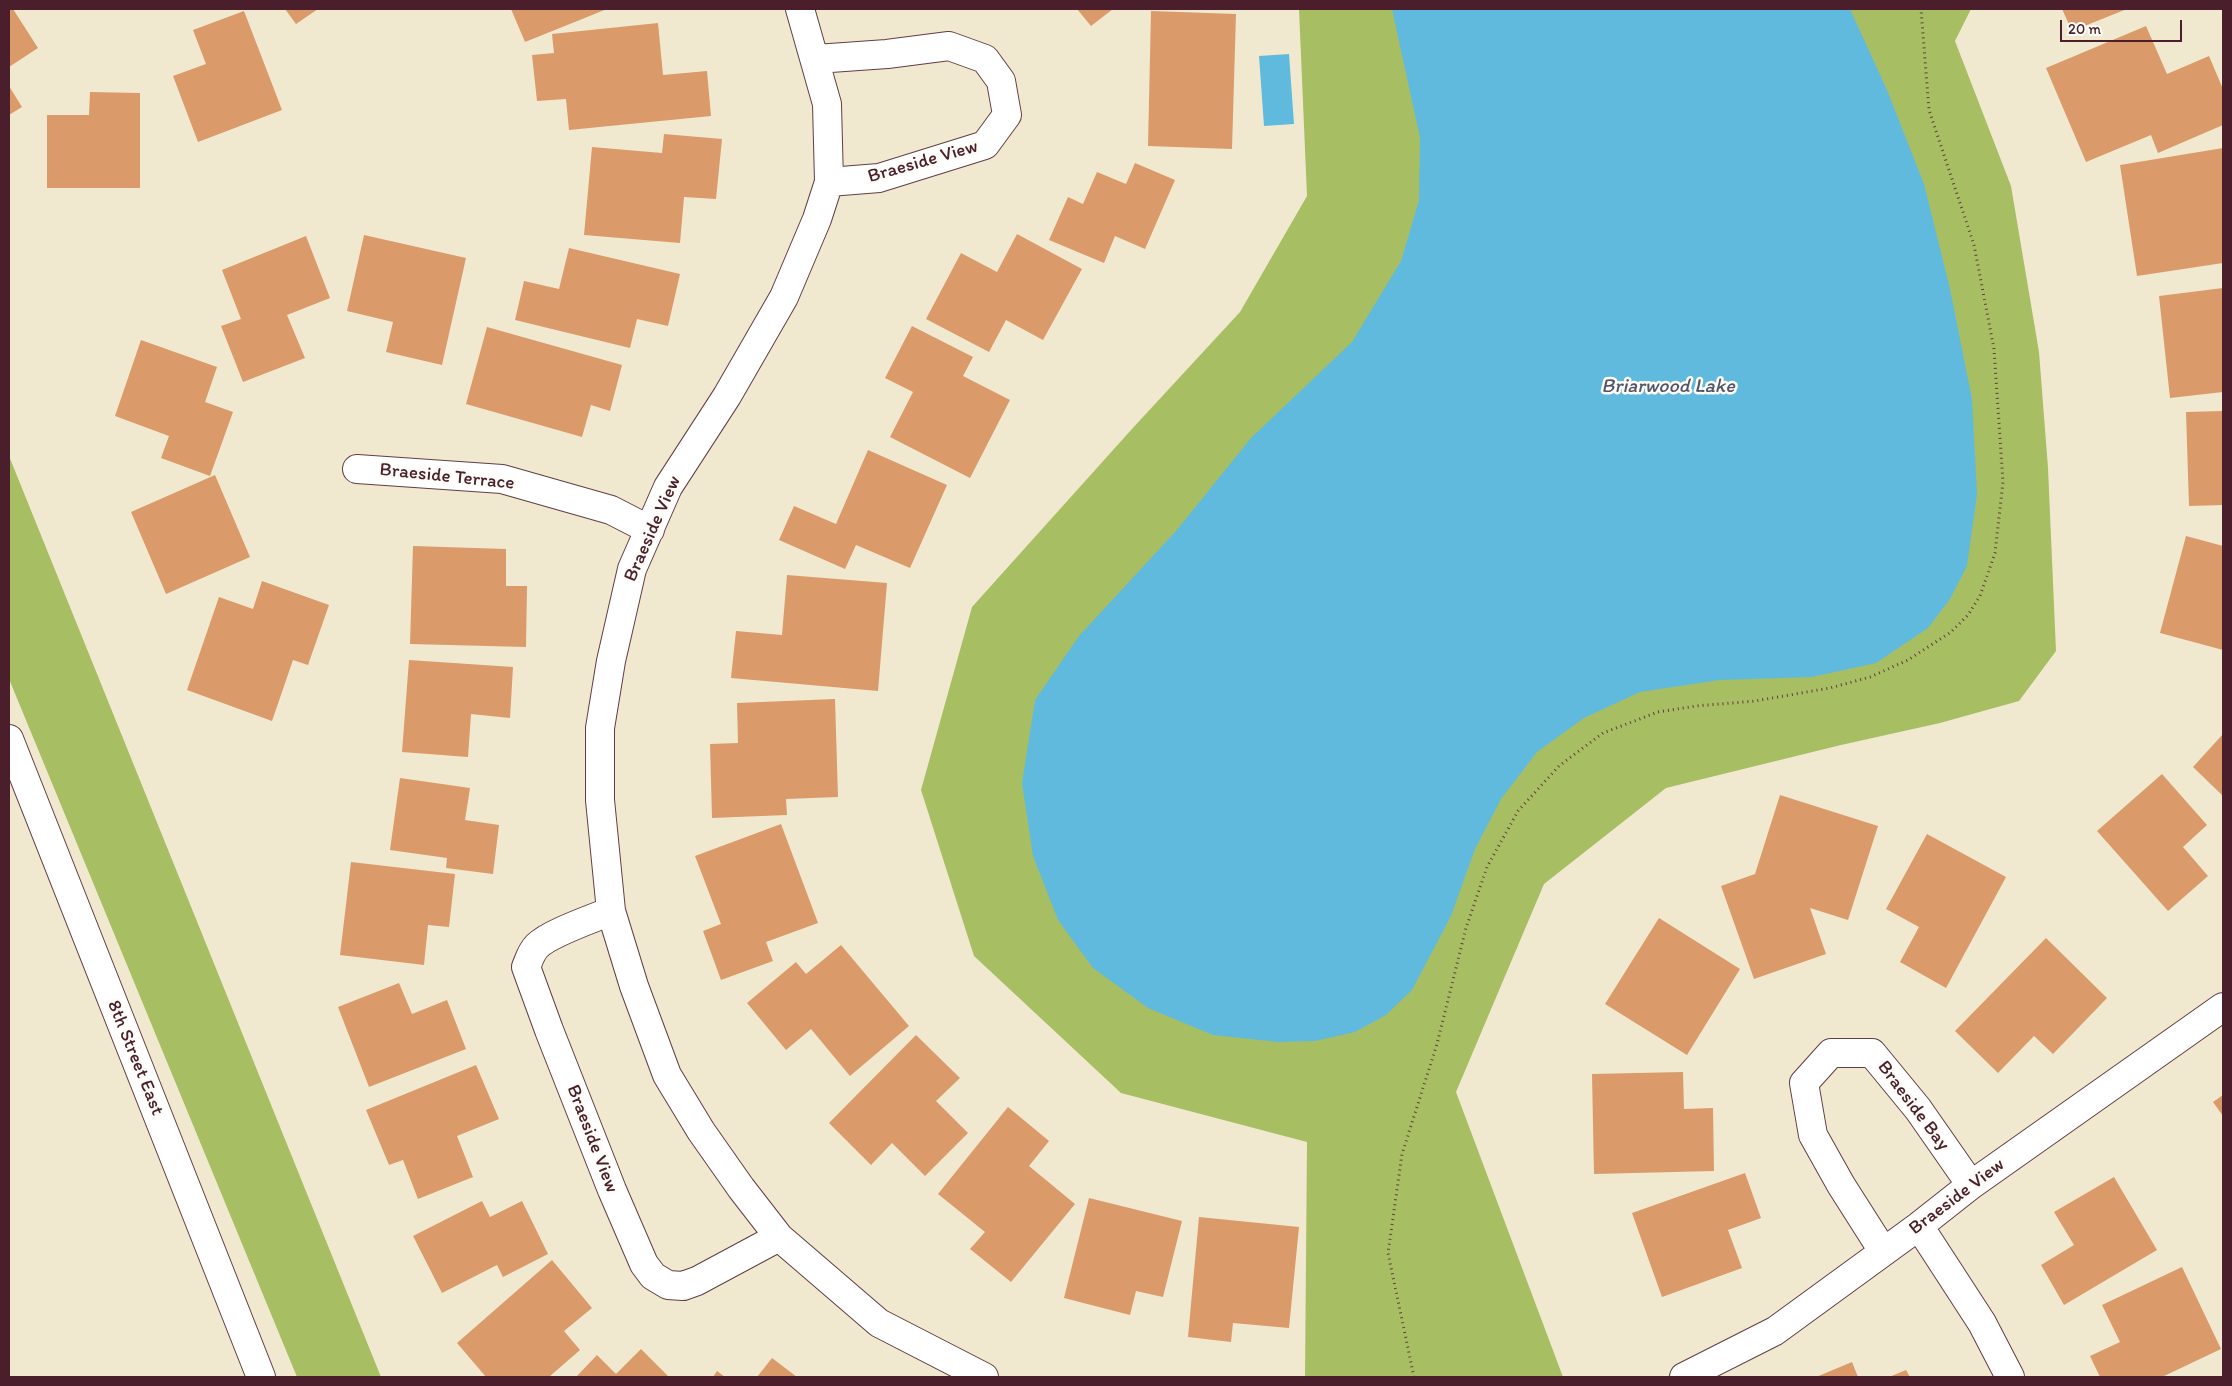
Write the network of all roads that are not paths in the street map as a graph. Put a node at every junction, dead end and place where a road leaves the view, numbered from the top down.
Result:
1 (800, 9) edge
2 (816, 60) junction
3 (829, 182) junction
4 (357, 469) dead end
5 (650, 530) junction
6 (9, 739) edge
7 (611, 911) junction
8 (2223, 1007) edge
9 (1971, 1185) junction
10 (1919, 1226) junction
11 (779, 1237) junction
12 (1884, 1251) junction
13 (261, 1377) edge
14 (984, 1377) edge
15 (1684, 1377) edge
16 (2010, 1377) edge

1 - 2 street, Braeside View
2 - 3 street, Braeside View
2 - 3 street, Braeside View
3 - 5 street, Braeside View
4 - 5 street, Braeside Terrace
5 - 7 street, Braeside View
6 - 13 street, 8th Street East
7 - 11 street, Braeside View
7 - 11 street, Braeside View
8 - 9 street, Braeside View
9 - 10 street, Braeside View
9 - 12 street, Braeside Bay
10 - 12 street, Braeside View
10 - 16 street
11 - 14 street, Braeside View
12 - 15 street, Braeside View

